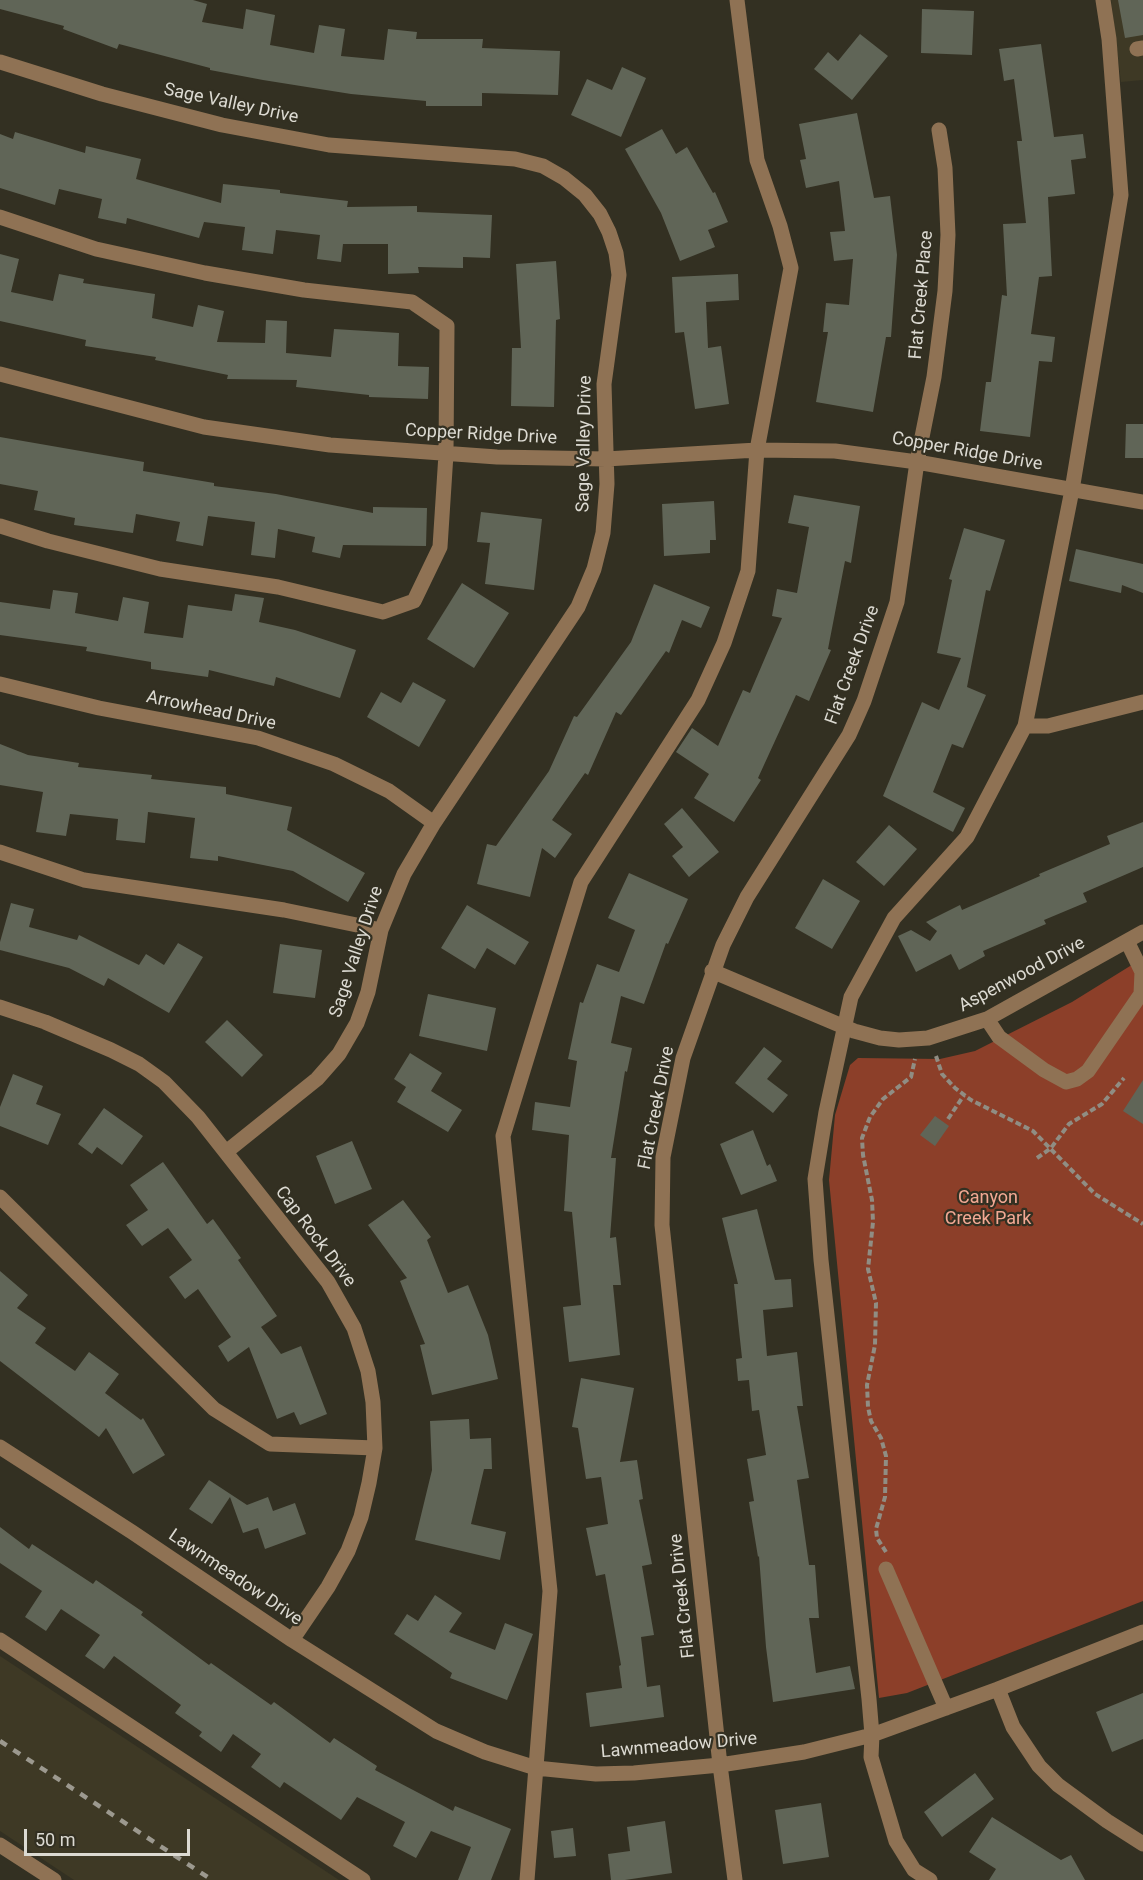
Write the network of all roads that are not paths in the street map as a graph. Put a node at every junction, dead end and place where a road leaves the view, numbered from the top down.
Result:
1 (737, 0) edge
2 (1103, 0) edge
3 (0, 62) edge
4 (939, 130) dead end
5 (0, 217) edge
6 (0, 374) edge
7 (757, 450) junction
8 (446, 454) junction
9 (606, 459) junction
10 (918, 462) junction
11 (1072, 489) junction
12 (1143, 502) edge
13 (0, 526) edge
14 (0, 684) edge
15 (1143, 702) edge
16 (1025, 726) junction
17 (434, 823) junction
18 (0, 852) edge
19 (381, 930) junction
20 (1143, 932) edge
21 (1127, 941) junction
22 (712, 971) junction
23 (0, 1007) edge
24 (987, 1019) junction
25 (845, 1026) junction
26 (226, 1152) junction
27 (0, 1197) edge
28 (0, 1447) edge
29 (375, 1448) junction
30 (886, 1569) dead end
31 (1143, 1632) edge
32 (0, 1640) edge
33 (292, 1640) junction
34 (998, 1689) junction
35 (946, 1708) junction
36 (872, 1735) junction
37 (720, 1766) junction
38 (536, 1768) junction
39 (1143, 1844) edge
40 (0, 1845) edge
41 (54, 1880) edge
42 (363, 1880) edge
43 (527, 1880) edge
44 (735, 1880) edge
45 (930, 1880) edge

1 - 7 street
2 - 11 street
3 - 9 street, Sage Valley Drive
4 - 10 street, Flat Creek Place
5 - 8 street
6 - 8 street, Copper Ridge Drive
7 - 9 street, Copper Ridge Drive
7 - 10 street, Copper Ridge Drive
7 - 38 street
8 - 9 street, Copper Ridge Drive
8 - 13 street
9 - 17 street, Sage Valley Drive
10 - 11 street, Copper Ridge Drive
10 - 22 street, Flat Creek Drive
11 - 12 street, Copper Ridge Drive
11 - 16 street
14 - 17 street, Arrowhead Drive
15 - 16 street
16 - 25 street
17 - 19 street, Sage Valley Drive
18 - 19 street
19 - 26 street, Sage Valley Drive
20 - 21 street, Aspenwood Drive
21 - 24 street, Aspenwood Drive
21 - 24 street
22 - 25 street, Aspenwood Drive
22 - 37 street, Flat Creek Drive
23 - 26 street, Cap Rock Drive
24 - 25 street, Aspenwood Drive
25 - 36 street
26 - 29 street, Cap Rock Drive
27 - 29 street
28 - 33 street, Lawnmeadow Drive
29 - 33 street, Cap Rock Drive
30 - 35 street
31 - 34 street, Lawnmeadow Drive
32 - 42 street
33 - 38 street, Lawnmeadow Drive
34 - 35 street, Lawnmeadow Drive
34 - 39 street
35 - 36 street, Lawnmeadow Drive
36 - 37 street, Lawnmeadow Drive
36 - 45 street
37 - 38 street, Lawnmeadow Drive
37 - 44 street, Flat Creek Drive
38 - 43 street
40 - 41 street

